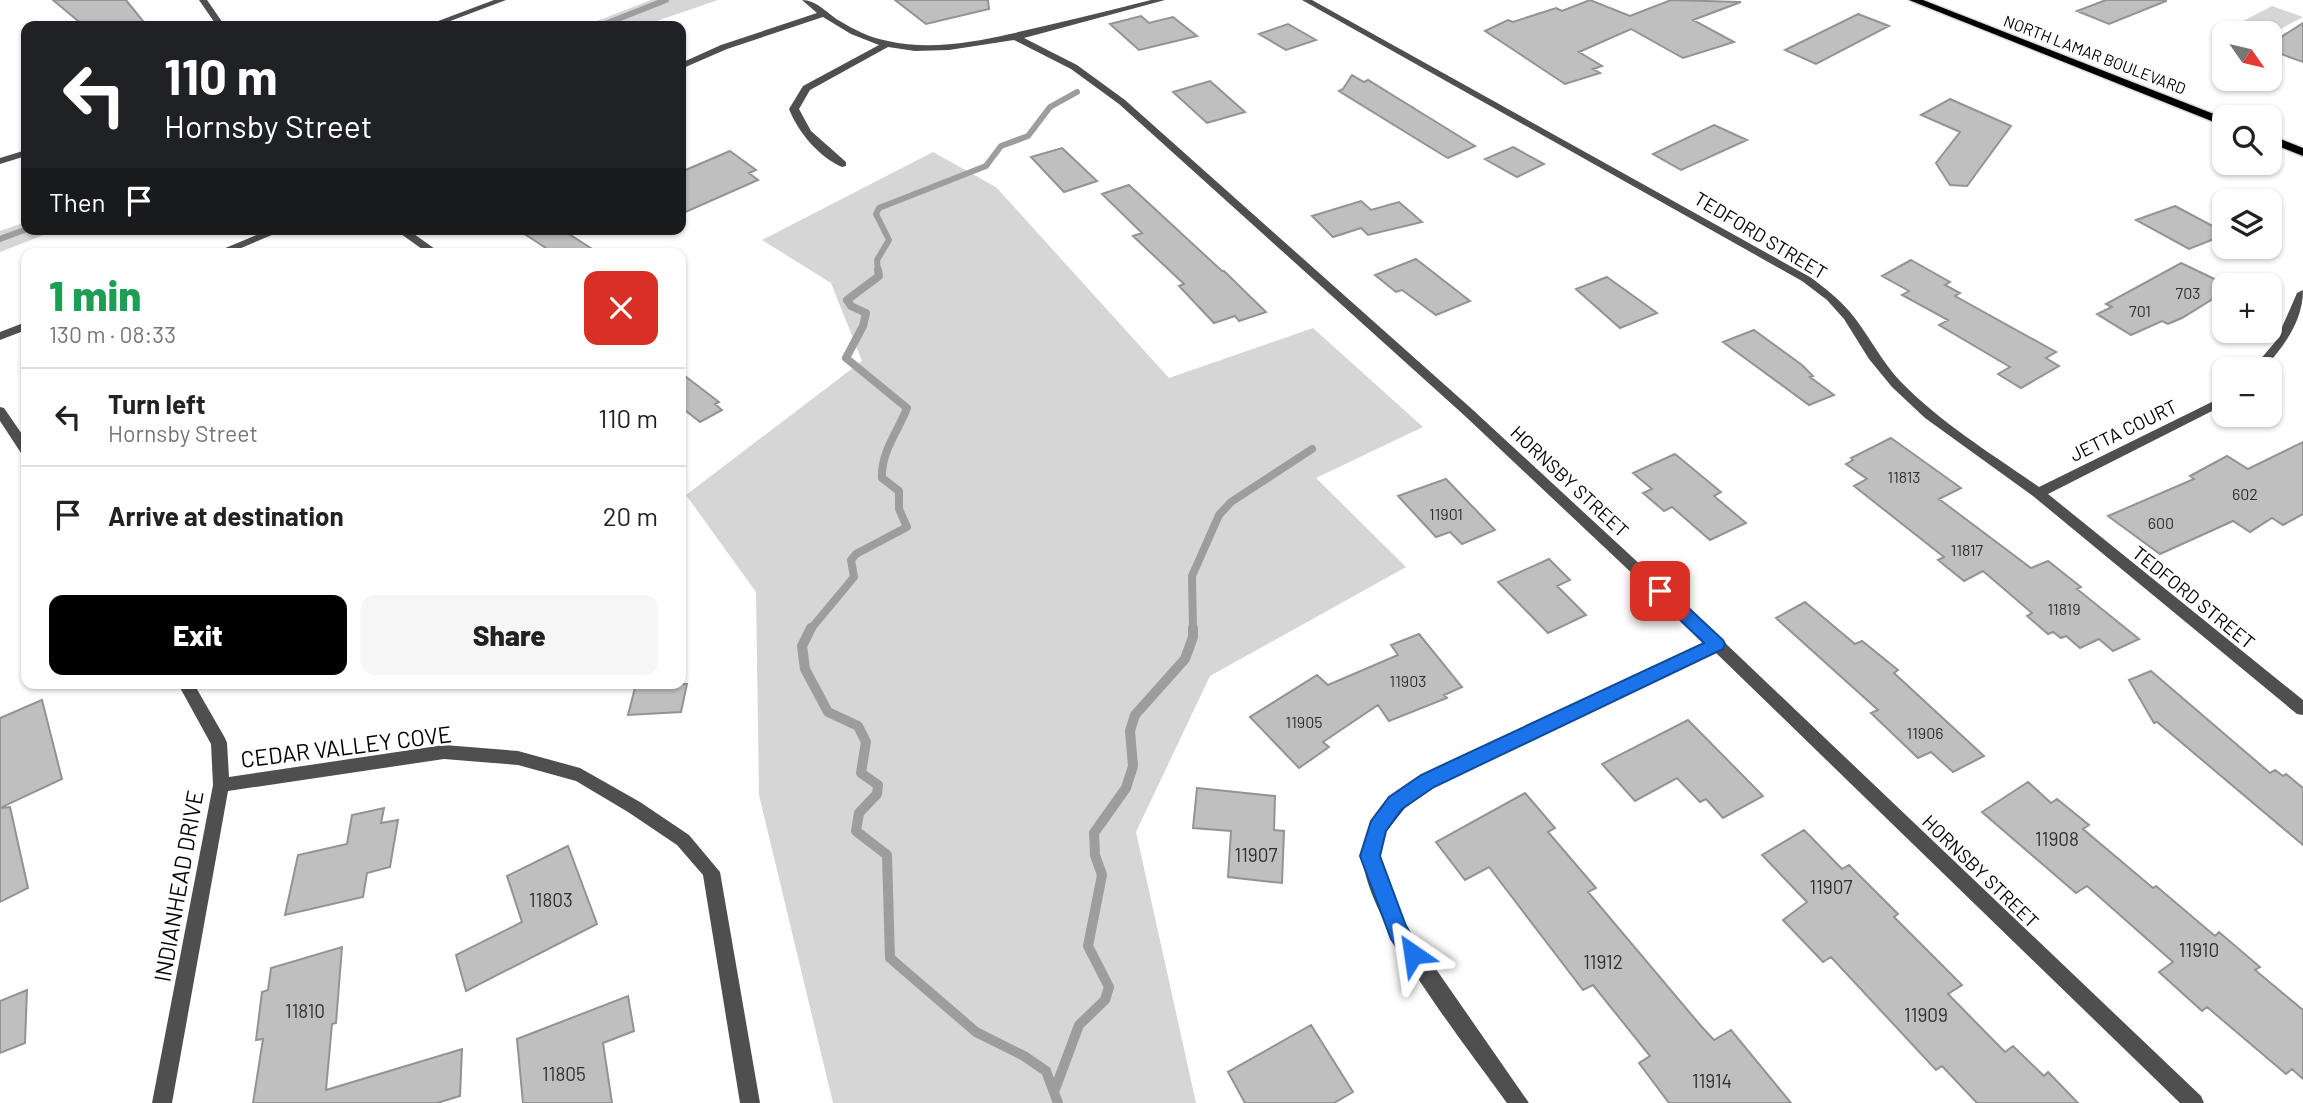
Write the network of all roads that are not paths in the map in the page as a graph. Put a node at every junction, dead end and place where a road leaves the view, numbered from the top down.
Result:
1 (203, 0) edge
2 (502, 0) edge
3 (806, 0) edge
4 (1161, 0) edge
5 (1306, 0) edge
6 (1914, 0) edge
7 (823, 14) junction
8 (218, 21) edge
9 (443, 21) edge
10 (1013, 36) junction
11 (887, 44) junction
12 (686, 63) edge
13 (2212, 116) edge
14 (2282, 144) edge
15 (2303, 152) edge
16 (21, 155) edge
17 (0, 161) edge
18 (842, 164) dead end
19 (265, 235) edge
20 (408, 235) edge
21 (232, 248) edge
22 (428, 248) edge
23 (2303, 293) edge
24 (21, 328) edge
25 (0, 336) edge
26 (2269, 357) edge
27 (2212, 406) edge
28 (0, 411) edge
29 (21, 442) edge
30 (2038, 494) junction
31 (1717, 644) junction
32 (189, 689) edge
33 (2303, 709) edge
34 (221, 785) junction
35 (162, 1103) edge
36 (750, 1103) edge
37 (1519, 1103) edge
38 (2194, 1103) edge

1 - 8 street
2 - 9 street
3 - 7 street
4 - 10 street
5 - 30 street, TEDFORD STREET
6 - 13 main road, NORTH LAMAR BOULEVARD
7 - 11 street
7 - 12 street
10 - 11 street
10 - 31 street, HORNSBY STREET
11 - 18 street
14 - 15 main road
16 - 17 street
19 - 21 street
20 - 22 street
23 - 26 street
24 - 25 street
27 - 30 street, JETTA COURT
28 - 29 street
30 - 33 street, TEDFORD STREET
31 - 37 street
31 - 38 street, HORNSBY STREET
32 - 34 street, INDIANHEAD DRIVE
34 - 35 street, INDIANHEAD DRIVE
34 - 36 street, CEDAR VALLEY COVE

